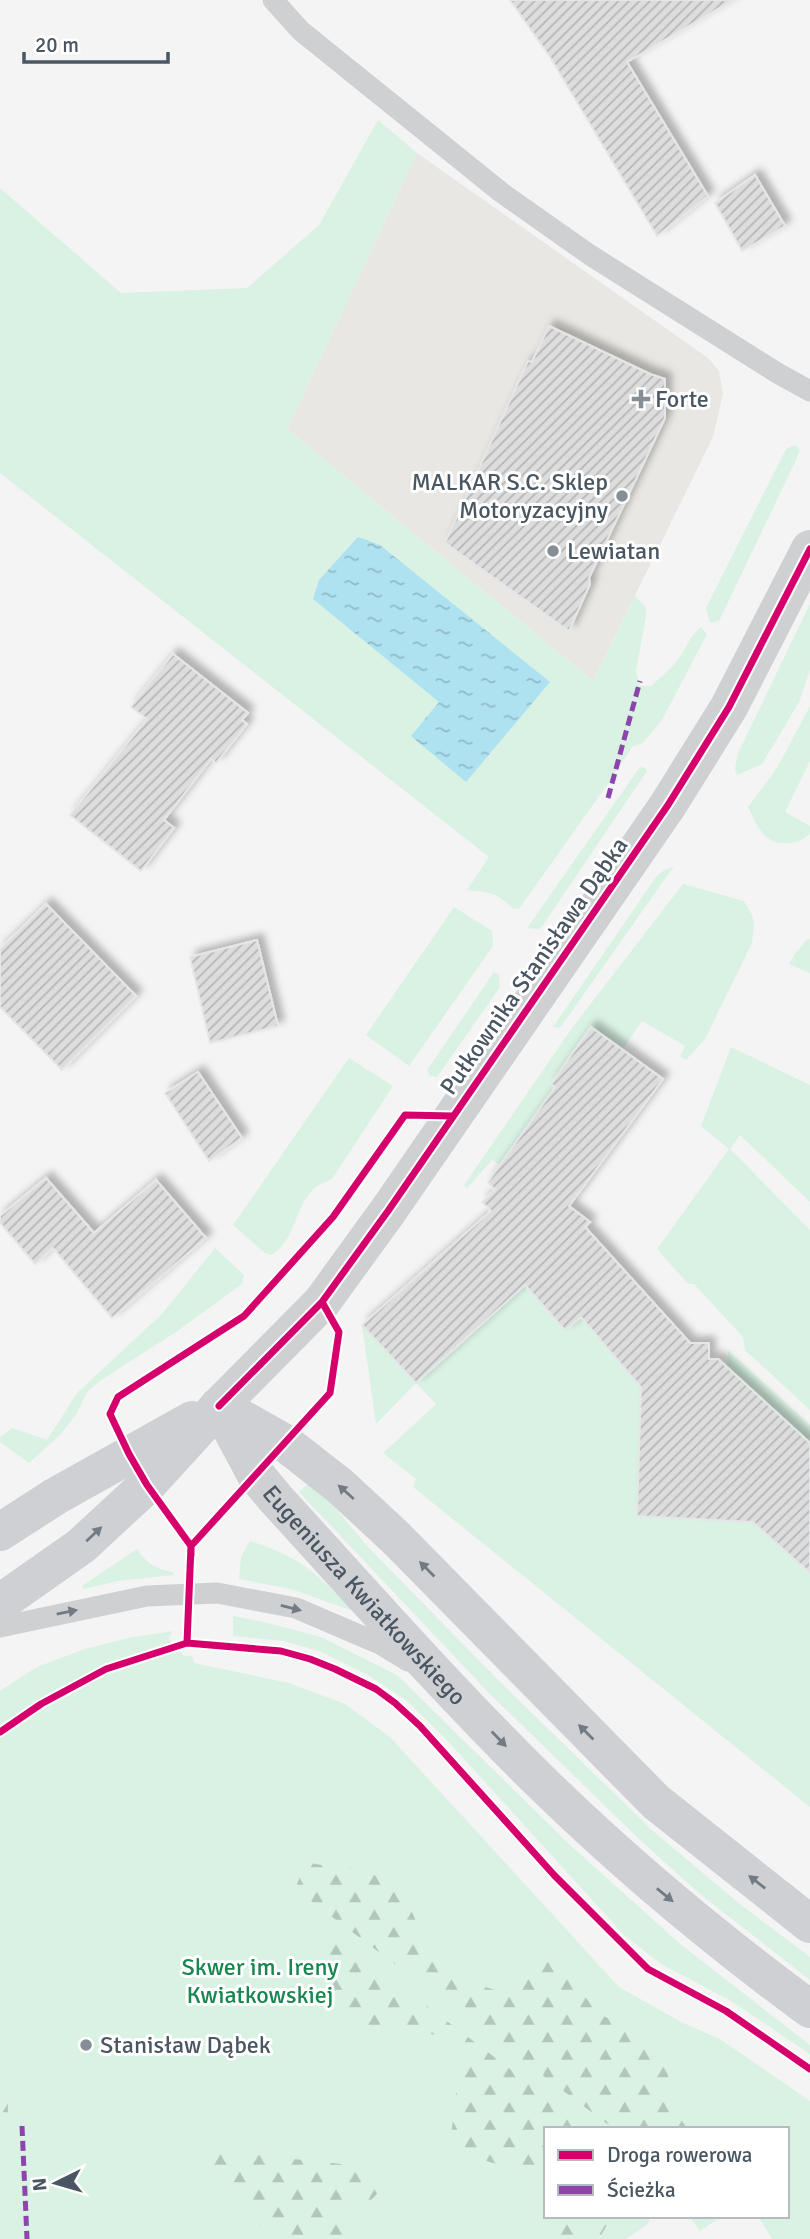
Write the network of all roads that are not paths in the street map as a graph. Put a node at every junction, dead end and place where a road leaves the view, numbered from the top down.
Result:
1 (273, 0) edge
2 (810, 391) edge
3 (810, 549) edge
4 (219, 1406) junction
5 (0, 1532) edge
6 (0, 1603) edge
7 (0, 1627) edge
8 (452, 1690) junction
9 (810, 1924) edge
10 (810, 2009) edge

1 - 2 lane
3 - 4 street, Pułkownika Stanisława Dąbka
4 - 5 main road, Pułkownika Stanisława Dąbka
6 -> 4 main road, Pułkownika Stanisława Dąbka
4 - 8 main road, Eugeniusza Kwiatkowskiego
9 -> 4 main road, Eugeniusza Kwiatkowskiego
7 -> 8 lane
8 -> 10 main road, Eugeniusza Kwiatkowskiego

